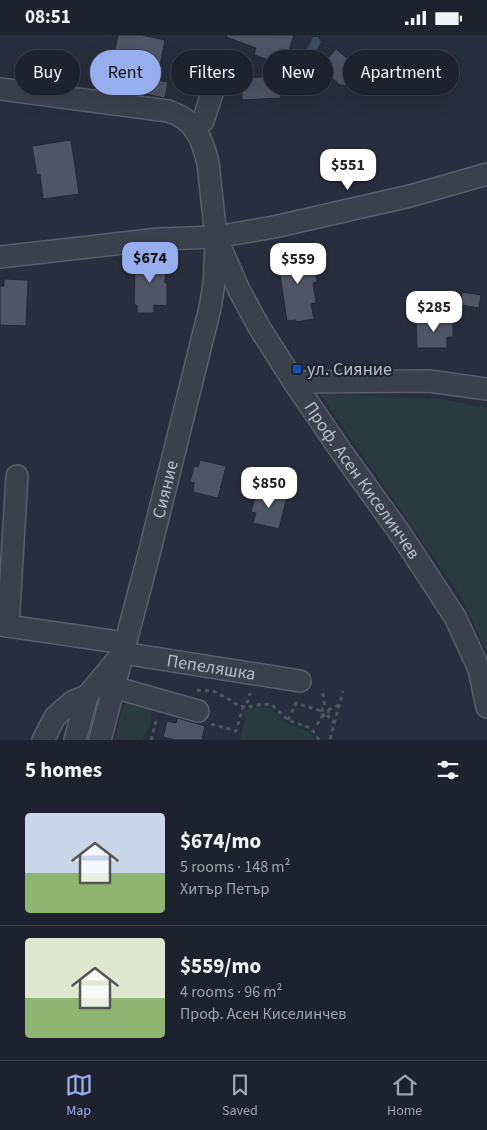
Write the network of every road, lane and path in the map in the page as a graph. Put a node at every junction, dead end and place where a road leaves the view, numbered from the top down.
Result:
1 (0, 89) edge
2 (212, 95) edge
3 (188, 122) junction
4 (487, 174) edge
5 (216, 237) junction
6 (0, 257) edge
7 (294, 382) junction
8 (487, 389) edge
9 (17, 476) dead end
10 (4, 625) edge
11 (124, 648) junction
12 (483, 671) edge
13 (300, 681) dead end
14 (114, 687) junction
15 (194, 689) dead end
16 (343, 691) dead end
17 (323, 693) dead end
18 (87, 696) junction
19 (339, 705) junction
20 (487, 707) edge
21 (198, 711) dead end
22 (325, 712) junction
23 (288, 720) junction
24 (334, 723) junction
25 (316, 725) dead end
26 (330, 739) dead end
27 (43, 740) edge
28 (75, 740) edge
29 (100, 740) edge
30 (319, 740) edge

1 - 3 street
2 - 3 street
3 - 5 street, Проф. Асен Киселинчев
4 - 5 street
5 - 6 street
5 - 7 street, Проф. Асен Киселинчев
5 - 11 street, Сияние
7 - 8 street
7 - 12 street, Проф. Асен Киселинчев
9 - 10 street
10 - 11 street, Пепеляшка
11 - 13 street, Пепеляшка
11 - 14 street, Сияние
11 - 18 street
12 - 20 street, Проф. Асен Киселинчев
14 - 21 street
14 - 29 street, Сияние
15 - 23 path
16 - 19 path
17 - 22 path
18 - 27 street
18 - 28 street
19 - 22 path
19 - 24 path
22 - 23 path
22 - 24 path
22 - 25 path
23 - 30 path
24 - 26 path

